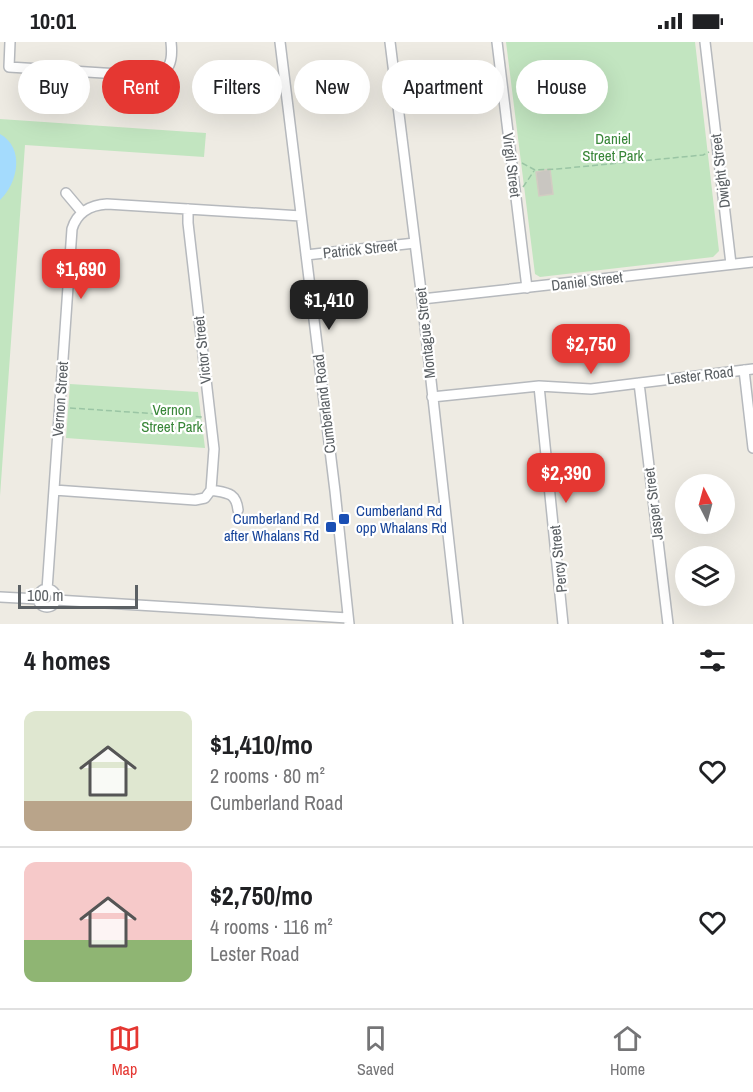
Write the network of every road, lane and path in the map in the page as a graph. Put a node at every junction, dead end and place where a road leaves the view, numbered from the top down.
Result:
1 (10, 42) edge
2 (171, 42) edge
3 (280, 42) edge
4 (390, 42) edge
5 (497, 42) edge
6 (705, 42) edge
7 (171, 60) edge
8 (102, 73) edge
9 (717, 147) junction
10 (510, 157) junction
11 (535, 170) junction
12 (66, 193) dead end
13 (516, 198) junction
14 (188, 209) junction
15 (82, 212) junction
16 (301, 216) junction
17 (415, 243) junction
18 (306, 255) junction
19 (753, 262) edge
20 (730, 264) junction
21 (527, 288) junction
22 (422, 299) junction
23 (748, 369) edge
24 (639, 383) junction
25 (539, 386) junction
26 (432, 397) junction
27 (60, 407) junction
28 (210, 417) junction
29 (753, 448) edge
30 (54, 490) junction
31 (211, 490) junction
32 (238, 510) dead end
33 (47, 590) junction
34 (0, 597) edge
35 (38, 599) junction
36 (56, 600) junction
37 (348, 621) edge
38 (458, 624) edge
39 (563, 624) edge
40 (668, 624) edge

1 - 8 street
2 - 7 street
3 - 16 street, Cumberland Road
4 - 17 street, Montague Street
5 - 10 street, Virgil Street
6 - 9 street, Dwight Street
9 - 11 path
9 - 20 street, Dwight Street
10 - 11 path
10 - 13 street, Virgil Street
11 - 13 path
12 - 15 street
13 - 21 street, Virgil Street
14 - 15 street
14 - 16 street
14 - 28 street, Victor Street
15 - 27 street, Vernon Street
16 - 18 street, Cumberland Road
17 - 18 street, Patrick Street
17 - 22 street, Montague Street
18 - 37 street, Cumberland Road
19 - 20 street, Daniel Street
20 - 21 street, Daniel Street
21 - 22 street, Daniel Street
22 - 26 street, Montague Street
23 - 24 street, Lester Road
23 - 29 street
24 - 25 street, Lester Road
24 - 40 street, Jasper Street
25 - 26 street, Lester Road
25 - 39 street, Percy Street
26 - 38 street, Montague Street
27 - 28 path
27 - 30 street, Vernon Street
28 - 31 street, Victor Street
30 - 31 street
30 - 33 street, Vernon Street
31 - 32 street
33 - 35 street
33 - 36 street
34 - 35 street
35 - 36 street
36 - 37 street

